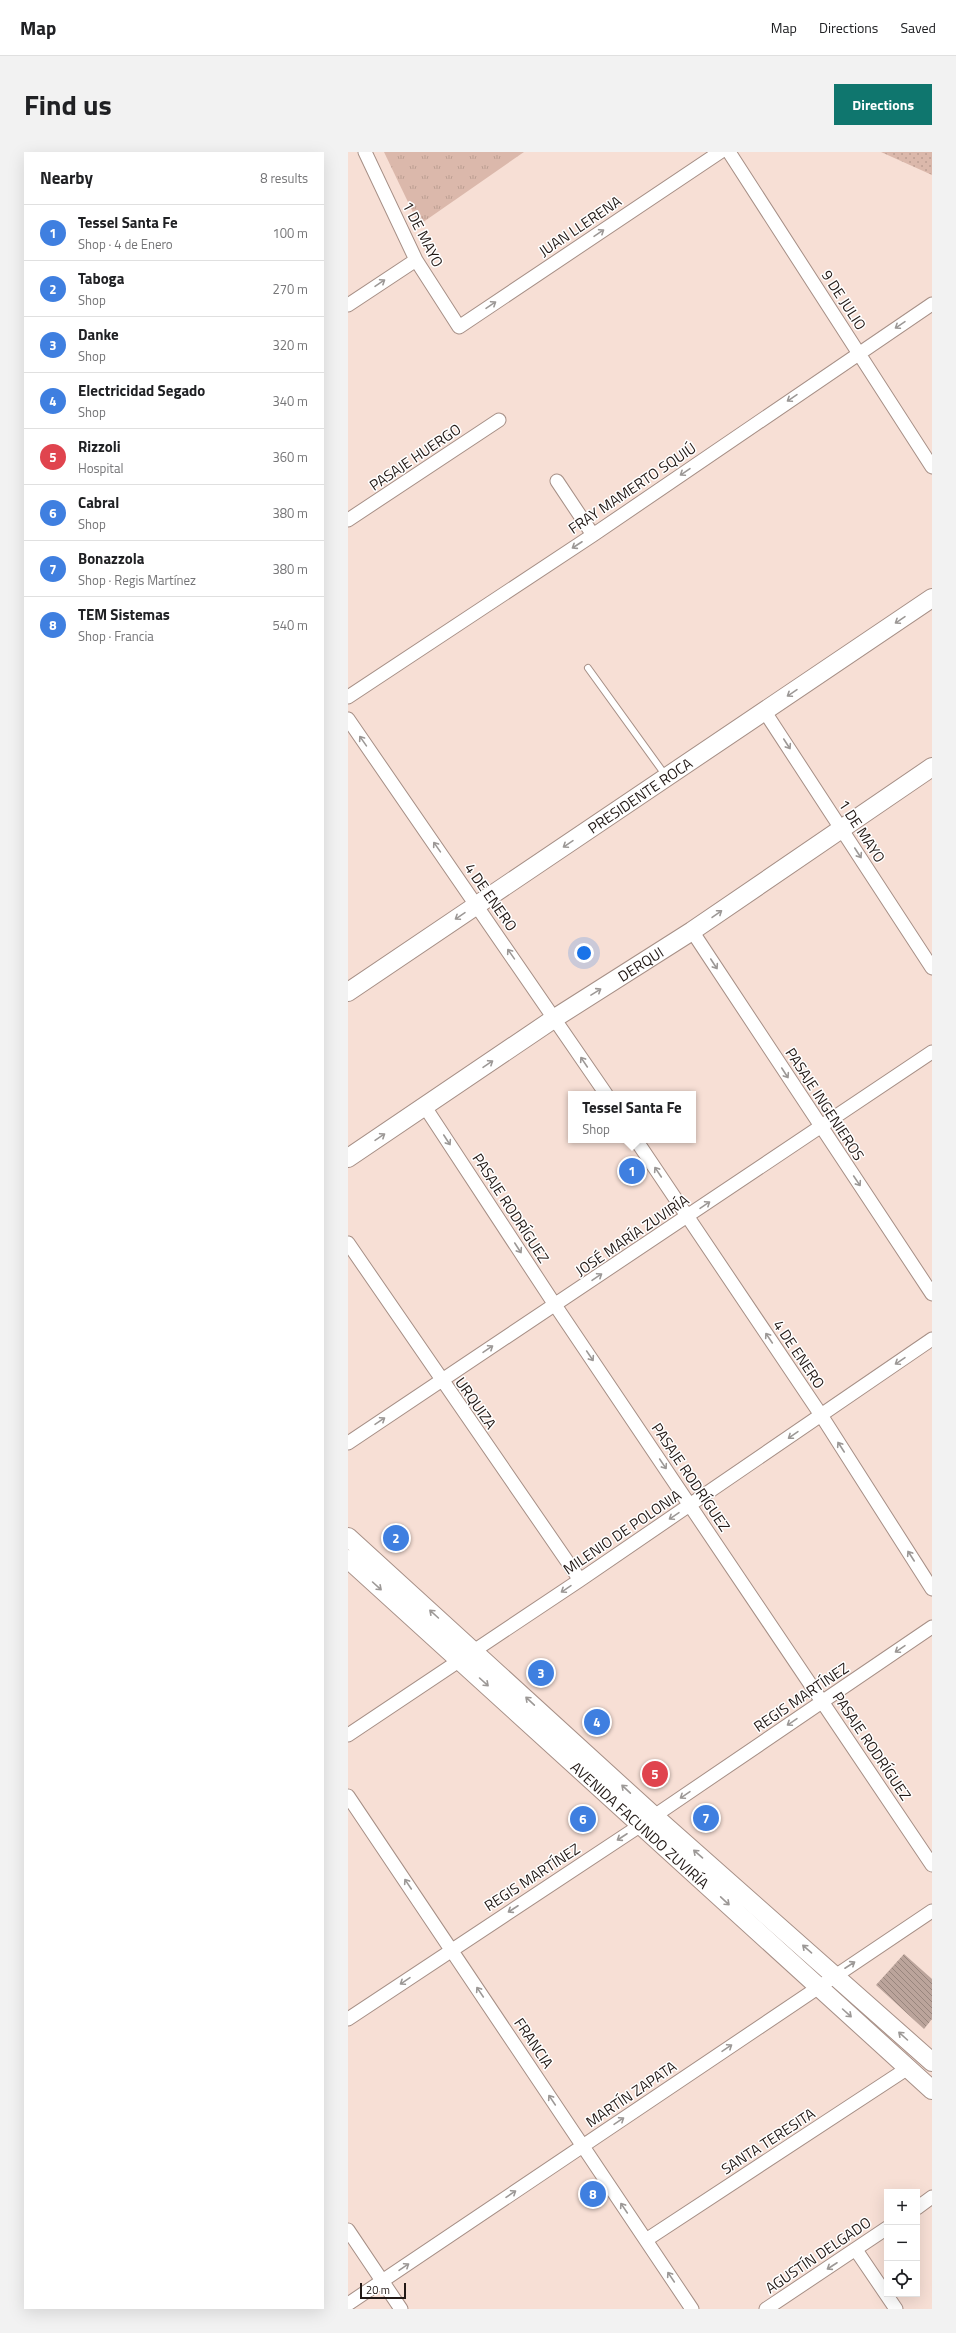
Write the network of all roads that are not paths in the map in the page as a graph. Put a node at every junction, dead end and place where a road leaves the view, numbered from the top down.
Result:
1 (365, 152) edge
2 (720, 152) edge
3 (729, 152) edge
4 (416, 260) junction
5 (932, 304) edge
6 (348, 305) edge
7 (459, 327) joint
8 (859, 352) junction
9 (499, 420) dead end
10 (932, 466) edge
11 (557, 481) dead end
12 (348, 520) edge
13 (593, 535) junction
14 (932, 598) edge
15 (588, 668) dead end
16 (348, 697) edge
17 (765, 712) junction
18 (348, 719) edge
19 (932, 767) edge
20 (667, 777) junction
21 (842, 828) junction
22 (477, 905) junction
23 (692, 931) junction
24 (932, 968) edge
25 (348, 992) edge
26 (555, 1018) junction
27 (932, 1052) edge
28 (604, 1091) edge
29 (425, 1107) junction
30 (821, 1127) junction
31 (638, 1143) edge
32 (348, 1158) edge
33 (687, 1217) junction
34 (348, 1243) edge
35 (932, 1294) edge
36 (555, 1305) junction
37 (932, 1339) edge
38 (441, 1380) junction
39 (821, 1415) junction
40 (348, 1443) edge
41 (691, 1505) junction
42 (348, 1537) edge
43 (348, 1559) edge
44 (580, 1580) junction
45 (932, 1589) edge
46 (932, 1627) edge
47 (468, 1656) junction
48 (823, 1701) junction
49 (348, 1735) edge
50 (348, 1796) edge
51 (648, 1820) junction
52 (932, 1865) edge
53 (932, 1911) edge
54 (452, 1949) junction
55 (836, 1975) junction
56 (818, 1987) junction
57 (348, 2018) edge
58 (932, 2062) edge
59 (908, 2068) junction
60 (932, 2090) edge
61 (582, 2146) junction
62 (932, 2197) edge
63 (920, 2206) edge
64 (348, 2230) edge
65 (884, 2230) edge
66 (646, 2240) junction
67 (856, 2250) junction
68 (383, 2281) junction
69 (348, 2304) edge
70 (401, 2309) edge
71 (692, 2309) edge
72 (766, 2309) edge
73 (896, 2309) edge

1 - 4 street, 1 DE MAYO
7 -> 2 street, JUAN LLERENA
3 - 8 street, 9 DE JULIO
6 -> 4 street
4 - 7 street, 1 DE MAYO
5 -> 8 street, FRAY MAMERTO SQUIÚ
8 - 10 street, 9 DE JULIO
8 -> 13 street, FRAY MAMERTO SQUIÚ
9 - 12 street, PASAJE HUERGO
11 - 13 street
13 -> 16 street, FRAY MAMERTO SQUIÚ
14 -> 17 street, PRESIDENTE ROCA
15 - 20 lane
17 - 20 street, PRESIDENTE ROCA
17 -> 21 street, 1 DE MAYO
22 -> 18 street, 4 DE ENERO
19 - 21 street, DERQUI
20 -> 22 street, PRESIDENTE ROCA
23 -> 21 street, DERQUI
21 -> 24 street, 1 DE MAYO
22 -> 25 street, PRESIDENTE ROCA
26 -> 22 street, 4 DE ENERO
26 -> 23 street, DERQUI
23 -> 30 street, PASAJE INGENIEROS
28 -> 26 street, 4 DE ENERO
29 -> 26 street, DERQUI
27 - 30 street, JOSÉ MARÍA ZUVIRÍA
32 -> 29 street, DERQUI
29 -> 36 street, PASAJE RODRÍGUEZ
33 -> 30 street, JOSÉ MARÍA ZUVIRÍA
30 -> 35 street, PASAJE INGENIEROS
33 -> 31 street, 4 DE ENERO
36 -> 33 street, JOSÉ MARÍA ZUVIRÍA
39 -> 33 street, 4 DE ENERO
34 - 38 street, URQUIZA
38 -> 36 street, JOSÉ MARÍA ZUVIRÍA
36 -> 41 street, PASAJE RODRÍGUEZ
37 -> 39 street, MILENIO DE POLONIA
40 -> 38 street, JOSÉ MARÍA ZUVIRÍA
38 - 44 street, URQUIZA
39 -> 41 street, MILENIO DE POLONIA
45 -> 39 street, 4 DE ENERO
41 -> 44 street, MILENIO DE POLONIA
41 - 48 street, PASAJE RODRÍGUEZ
47 -> 42 street, AVENIDA FACUNDO ZUVIRÍA
43 -> 47 street, AVENIDA FACUNDO ZUVIRÍA
44 -> 47 street, MILENIO DE POLONIA
46 -> 48 street, REGIS MARTÍNEZ
47 - 49 street, MILENIO DE POLONIA
47 - 51 street, AVENIDA FACUNDO ZUVIRÍA
48 -> 51 street, REGIS MARTÍNEZ
48 - 52 street, PASAJE RODRÍGUEZ
54 -> 50 street, FRANCIA
51 -> 54 street, REGIS MARTÍNEZ
55 -> 51 street, AVENIDA FACUNDO ZUVIRÍA
51 -> 56 street, AVENIDA FACUNDO ZUVIRÍA
55 -> 53 street, MARTÍN ZAPATA
54 -> 57 street, REGIS MARTÍNEZ
61 -> 54 street, FRANCIA
55 - 56 street, MARTÍN ZAPATA
58 -> 55 street, AVENIDA FACUNDO ZUVIRÍA
56 -> 59 street, AVENIDA FACUNDO ZUVIRÍA
61 -> 56 street, MARTÍN ZAPATA
59 - 60 street, AVENIDA FACUNDO ZUVIRÍA
59 - 66 street, SANTA TERESITA
66 -> 61 street, FRANCIA
68 -> 61 street, MARTÍN ZAPATA
62 - 63 street
64 - 68 street
65 - 67 street, AGUSTÍN DELGADO
71 -> 66 street, FRANCIA
67 -> 72 street, AGUSTÍN DELGADO
67 - 73 street
68 - 69 street, MARTÍN ZAPATA
68 - 70 street

